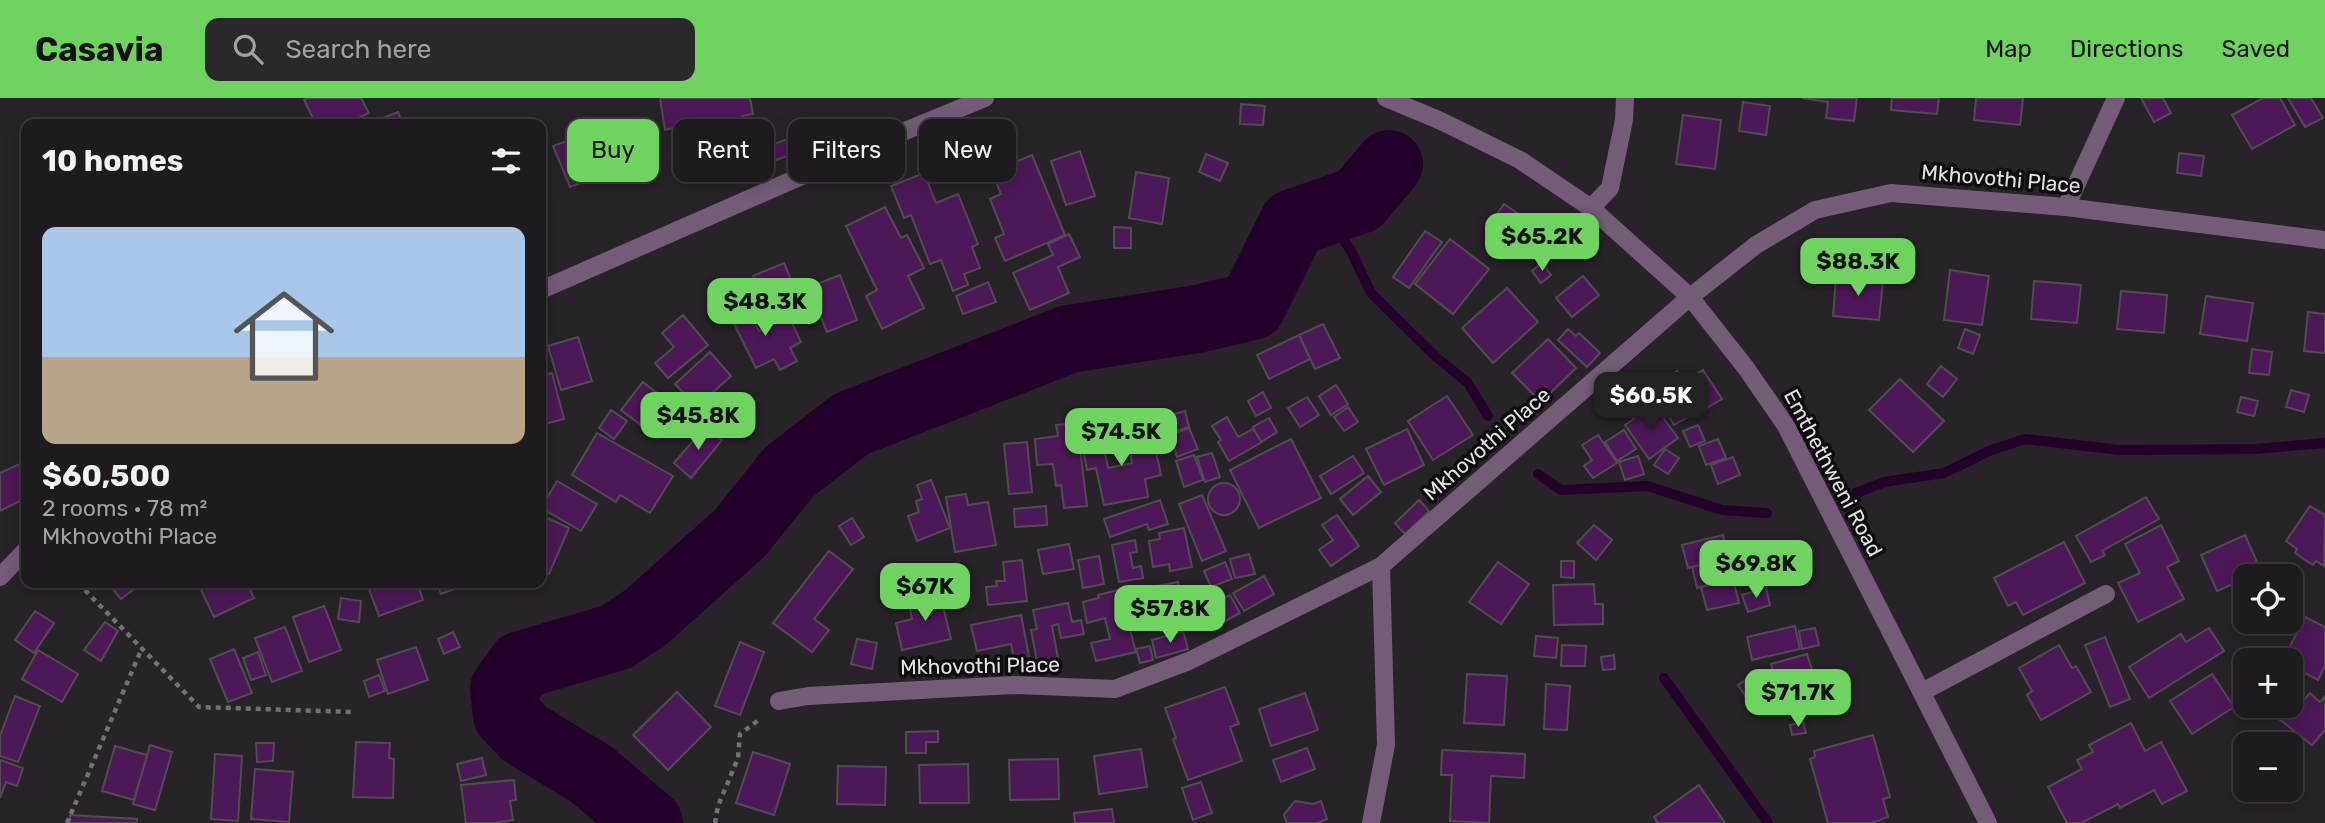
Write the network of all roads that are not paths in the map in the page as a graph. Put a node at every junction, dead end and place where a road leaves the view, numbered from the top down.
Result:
1 (985, 98) edge
2 (1386, 98) edge
3 (1625, 98) edge
4 (2116, 98) edge
5 (2066, 207) junction
6 (1591, 208) junction
7 (2325, 240) edge
8 (546, 288) edge
9 (1690, 298) junction
10 (21, 556) edge
11 (1381, 566) junction
12 (0, 577) edge
13 (2106, 594) dead end
14 (1922, 692) junction
15 (779, 701) dead end
16 (1371, 823) edge
17 (1987, 823) edge

1 - 8 street
2 - 6 street, Emthethweni Road
3 - 6 street
4 - 5 street
5 - 7 street, Mkhovothi Place
5 - 9 street, Mkhovothi Place
6 - 9 street, Emthethweni Road
9 - 11 street, Mkhovothi Place
9 - 14 street, Emthethweni Road
10 - 12 street
11 - 15 street, Mkhovothi Place
11 - 16 street
13 - 14 street
14 - 17 street, Emthethweni Road

